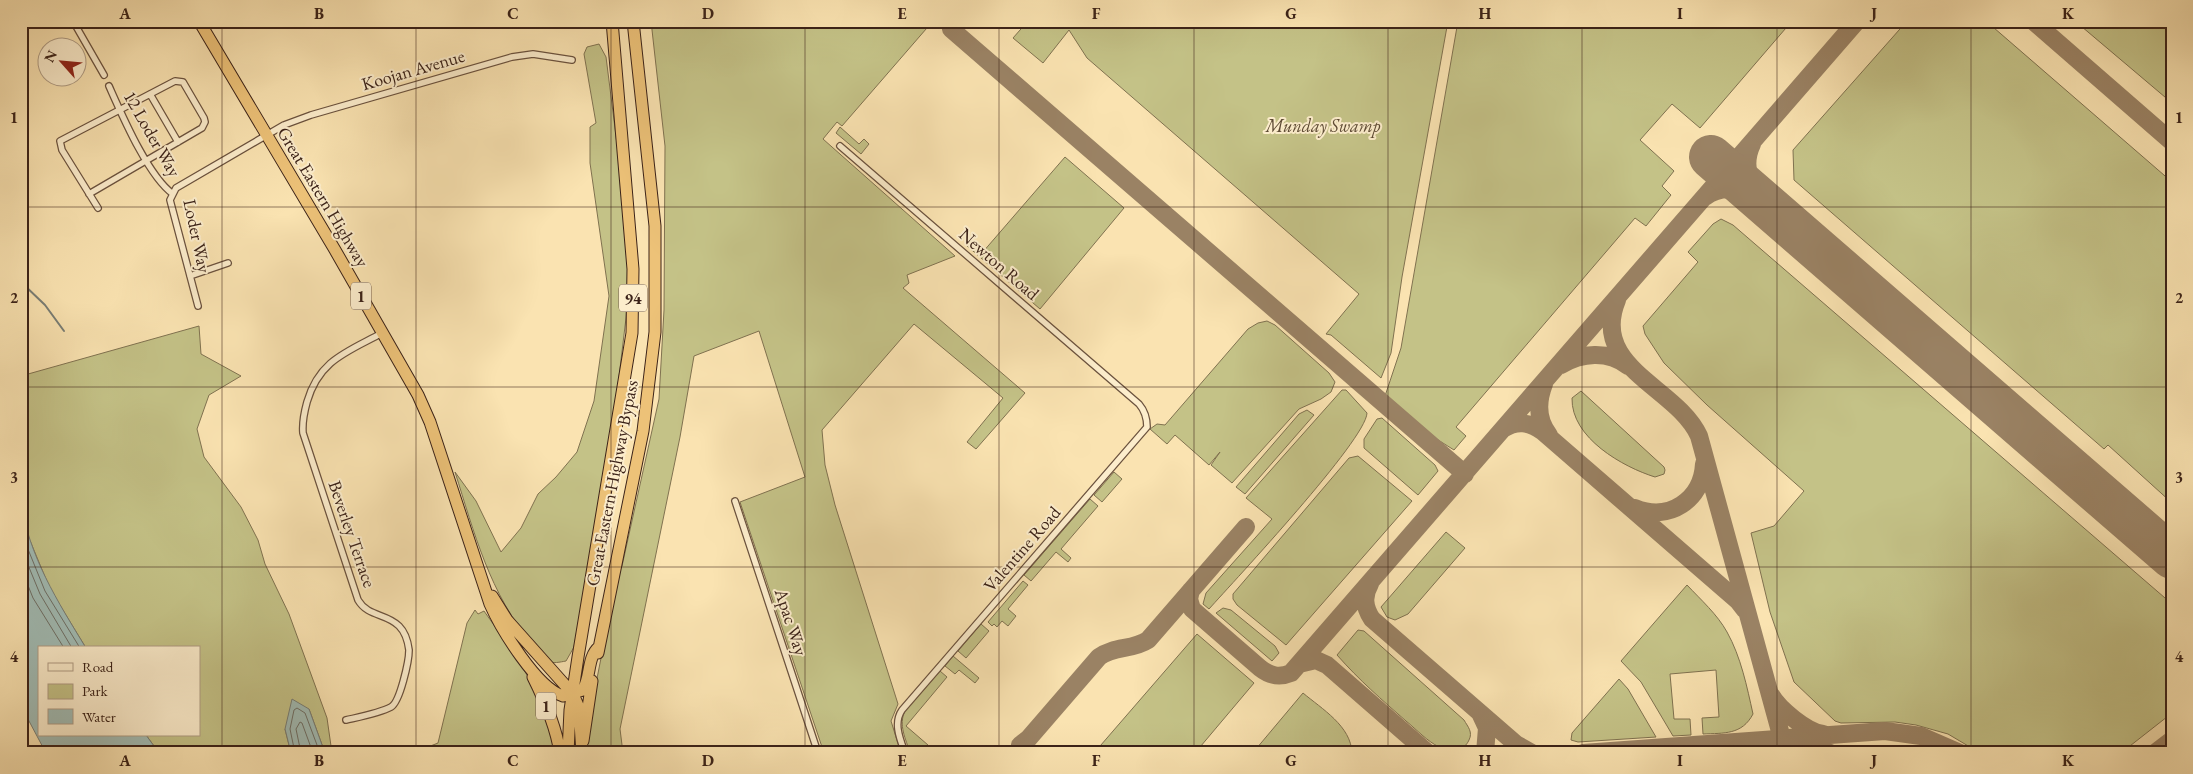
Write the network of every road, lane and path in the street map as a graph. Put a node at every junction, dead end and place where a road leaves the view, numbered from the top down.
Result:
1 (73, 21) edge
2 (199, 21) edge
3 (612, 21) edge
4 (632, 21) edge
5 (572, 60) dead end
6 (104, 75) dead end
7 (108, 86) dead end
8 (150, 94) junction
9 (120, 110) junction
10 (266, 135) junction
11 (178, 142) junction
12 (840, 146) dead end
13 (147, 160) junction
14 (89, 194) junction
15 (173, 194) junction
16 (98, 208) dead end
17 (228, 263) dead end
18 (190, 276) junction
19 (198, 306) dead end
20 (382, 333) junction
21 (1139, 404) joint
22 (735, 501) dead end
23 (486, 589) junction
24 (599, 647) junction
25 (578, 657) junction
26 (526, 662) junction
27 (550, 668) junction
28 (573, 694) junction
29 (346, 720) dead end
30 (583, 747) edge
31 (560, 753) edge
32 (568, 753) edge
33 (818, 753) edge
34 (905, 753) edge

1 - 6 street
2 - 10 highway, Great Eastern Highway / 1
3 - 25 highway, Great Eastern Highway Bypass / 94
4 - 24 highway, Great Eastern Highway Bypass / 94
5 - 10 street, Koojan Avenue
7 - 9 street, 12 Loder Way
8 - 9 street
8 - 11 street
8 - 11 street
9 - 13 street, 12 Loder Way
9 - 14 street
10 - 15 street, Loder Way
10 - 20 highway, Great Eastern Highway / 1
11 - 13 street
12 - 21 street, Newton Road
13 - 14 street
13 - 15 street, 12 Loder Way
14 - 16 street
15 - 18 street, Loder Way
17 - 18 street
18 - 19 street, Loder Way
20 - 23 highway, Great Eastern Highway / 1
20 - 29 street, Beverley Terrace
21 - 34 street, Valentine Road
22 - 33 street, Apac Way
23 - 26 highway, Great Eastern Highway / 1
23 - 27 highway, Great Eastern Highway / 1
24 - 28 highway
24 - 30 highway, Great Eastern Highway Bypass / 94
25 - 27 highway
25 - 28 highway, Great Eastern Highway Bypass / 94
26 - 28 highway, Great Eastern Highway
26 - 31 highway, 1
27 - 28 highway, Great Eastern Highway / 1
28 - 30 highway, Great Eastern Highway / 1
28 - 32 highway, 94

